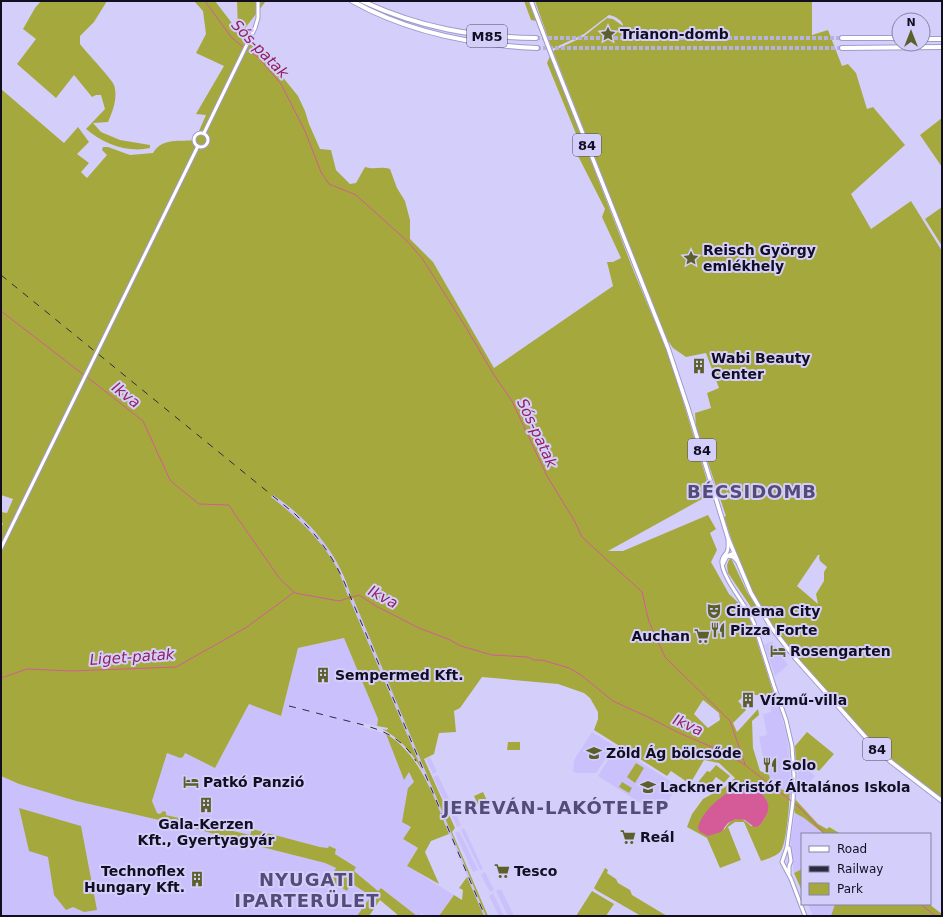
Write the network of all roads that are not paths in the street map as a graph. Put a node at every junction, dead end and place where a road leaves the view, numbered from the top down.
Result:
1 (258, 1) edge
2 (347, 1) edge
3 (352, 1) edge
4 (531, 1) edge
5 (361, 3) edge
6 (536, 38) tunnel mouth
7 (842, 38) tunnel mouth
8 (891, 38) edge
9 (931, 39) edge
10 (942, 39) edge
11 (942, 47) edge
12 (537, 48) tunnel mouth
13 (842, 48) tunnel mouth
14 (204, 133) junction
15 (198, 146) junction
16 (728, 538) junction
17 (1, 548) edge
18 (734, 553) junction
19 (726, 555) junction
20 (737, 562) junction
21 (942, 801) edge
22 (789, 835) junction
23 (783, 859) junction
24 (790, 860) junction
25 (784, 866) junction
26 (789, 866) junction
27 (791, 879) junction
28 (801, 904) edge
29 (802, 905) edge
30 (806, 916) edge

1 - 14 main road
2 - 5 highway
3 - 5 highway, M85
4 - 16 main road, 84
5 - 6 highway, M85
5 - 12 highway, M85
7 - 8 highway
9 - 10 highway
11 - 13 highway
14 - 15 main road
14 - 15 main road
15 - 17 main road
16 - 18 main road, 84
16 - 19 main road
18 - 19 main road
18 - 20 main road, 84
19 - 20 main road
19 - 22 main road
20 - 21 main road, 84
22 - 23 main road
22 - 24 main road
23 - 24 main road
23 - 25 main road
24 - 26 main road
25 - 26 main road
25 - 27 main road
26 - 27 main road
27 - 28 main road
29 - 30 main road

